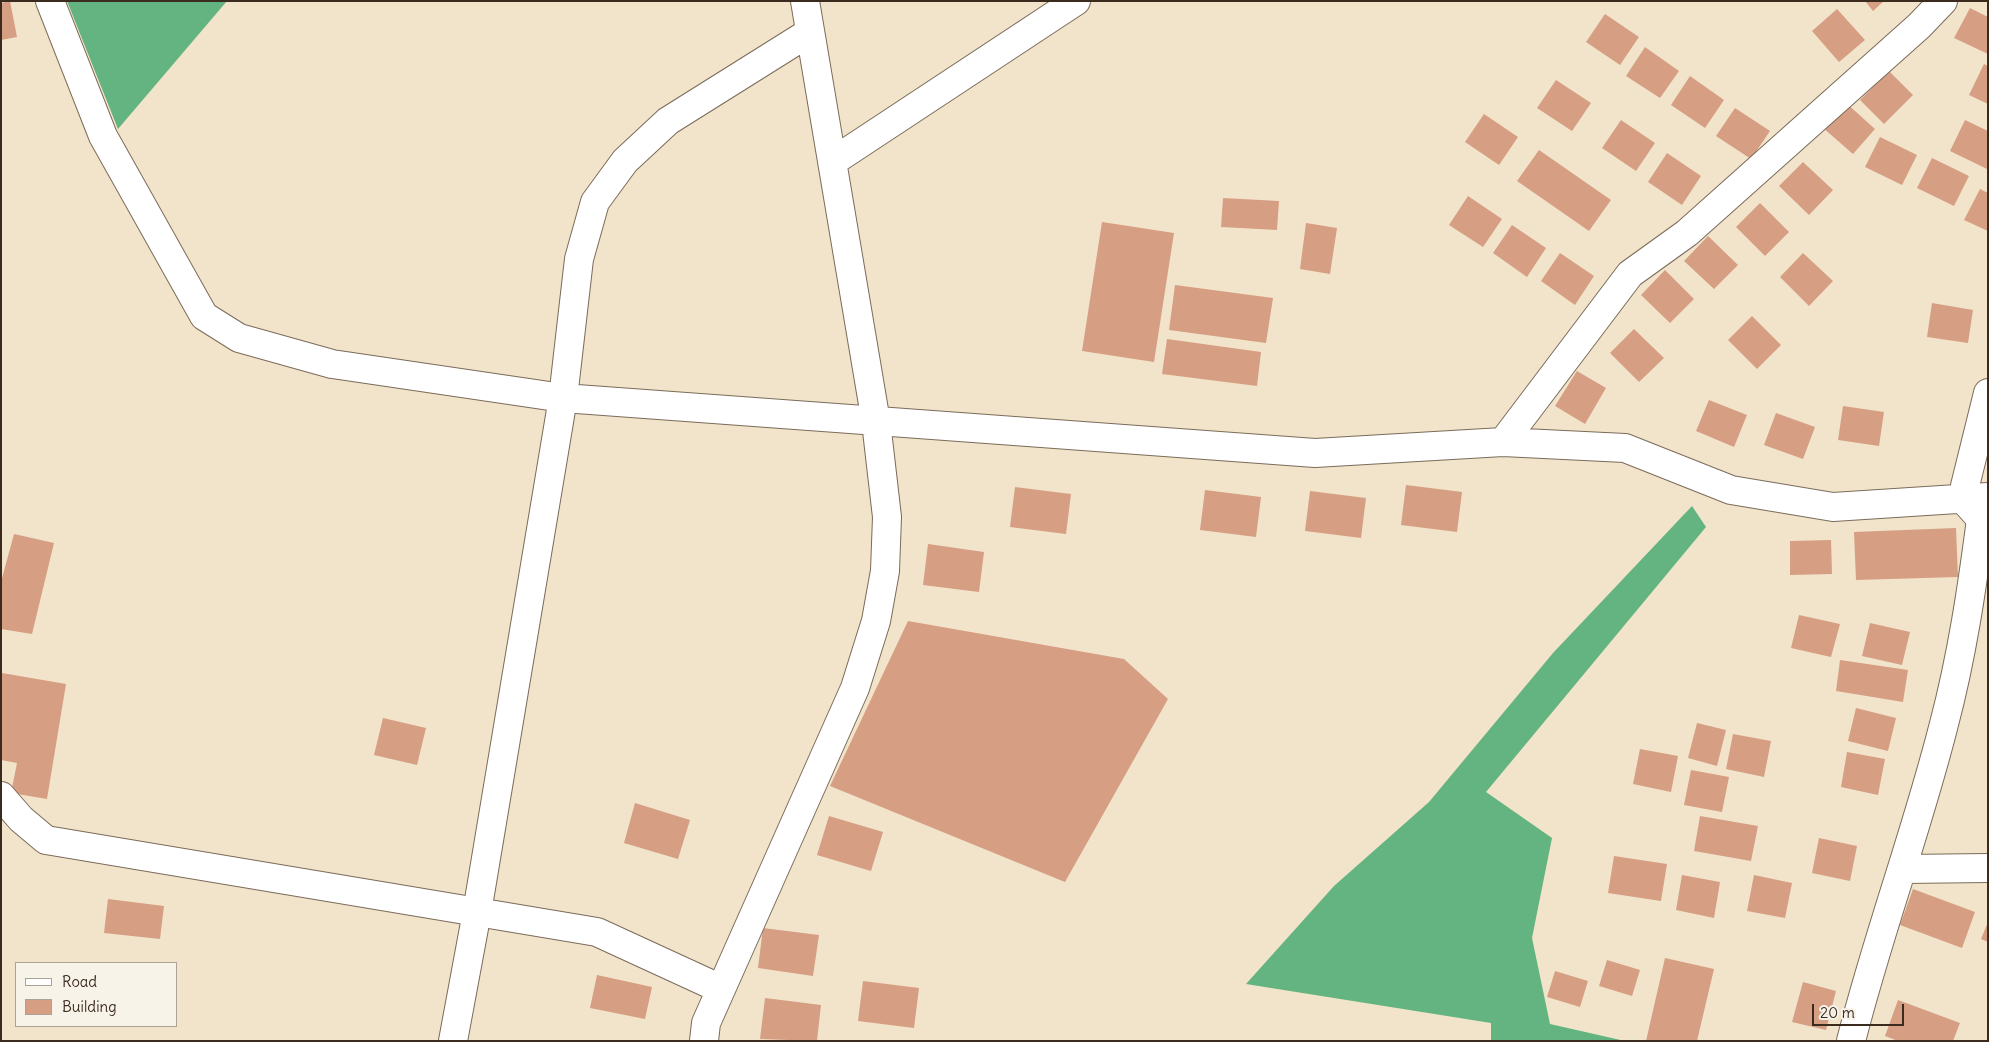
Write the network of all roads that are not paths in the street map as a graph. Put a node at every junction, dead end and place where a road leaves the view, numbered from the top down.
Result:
1 (50, 1) edge
2 (805, 1) edge
3 (1076, 1) edge
4 (1943, 1) edge
5 (810, 32) junction
6 (832, 162) junction
7 (1988, 393) edge
8 (563, 398) junction
9 (876, 422) junction
10 (1503, 442) junction
11 (1975, 497) edge
12 (1, 796) edge
13 (1988, 868) edge
14 (1902, 869) junction
15 (477, 912) junction
16 (721, 989) junction
17 (453, 1041) edge
18 (704, 1041) edge
19 (1851, 1041) edge

1 - 8 street
2 - 5 street
3 - 6 street
4 - 10 street
5 - 6 street
5 - 8 street
6 - 9 street
7 - 11 street
8 - 9 street
8 - 15 street
9 - 10 street
9 - 16 street
10 - 11 street
11 - 14 street
12 - 15 street
13 - 14 street
14 - 19 street
15 - 16 street
15 - 17 street
16 - 18 street

